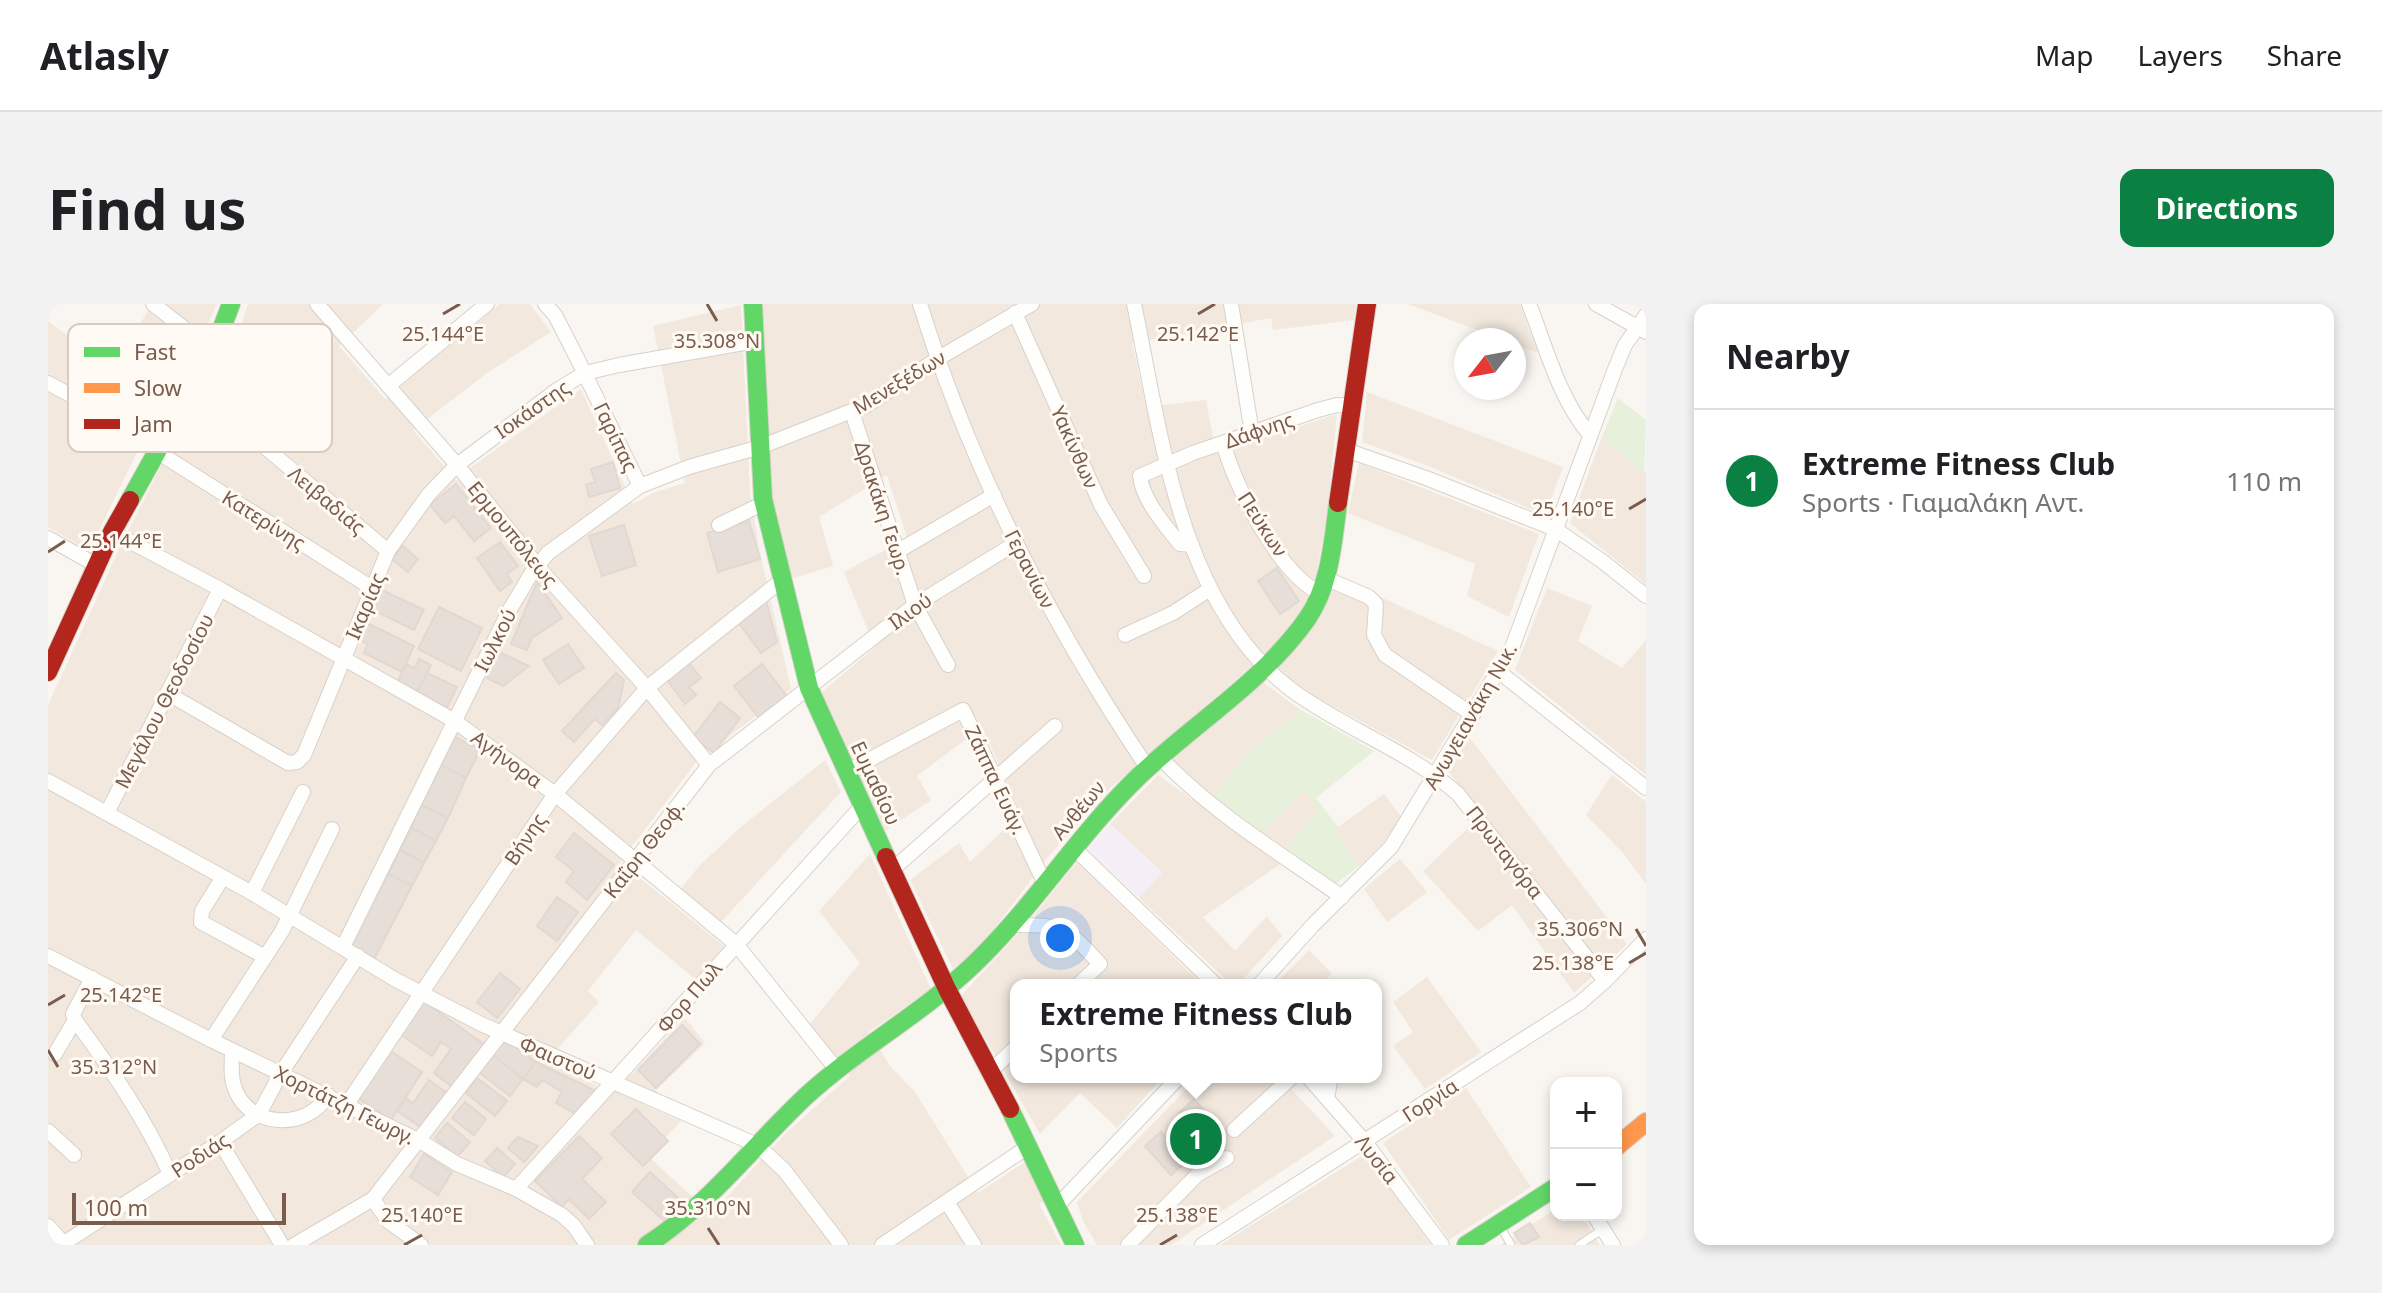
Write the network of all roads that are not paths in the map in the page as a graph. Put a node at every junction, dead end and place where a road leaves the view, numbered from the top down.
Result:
1 (153, 304) edge
2 (487, 304) edge
3 (567, 304) edge
4 (753, 304) edge
5 (920, 304) edge
6 (1032, 304) edge
7 (1134, 304) edge
8 (1231, 304) edge
9 (1367, 304) edge
10 (1529, 304) edge
11 (1596, 304) edge
12 (318, 305) edge
13 (550, 310) edge
14 (1015, 313) junction
15 (179, 324) edge
16 (1643, 324) edge
17 (755, 341) junction
18 (937, 359) junction
19 (585, 373) junction
20 (48, 383) edge
21 (388, 386) junction
22 (68, 395) edge
23 (1352, 406) junction
24 (852, 412) junction
25 (1252, 433) junction
26 (1590, 435) junction
27 (1223, 443) junction
28 (760, 447) junction
29 (1346, 450) junction
30 (157, 452) edge
31 (165, 452) edge
32 (271, 452) edge
33 (1168, 464) junction
34 (457, 465) junction
35 (640, 486) junction
36 (994, 495) junction
37 (764, 503) junction
38 (719, 525) dead end
39 (1555, 529) junction
40 (112, 532) junction
41 (48, 538) edge
42 (1016, 543) junction
43 (1192, 545) junction
44 (388, 551) junction
45 (898, 551) junction
46 (96, 565) junction
47 (537, 565) junction
48 (1144, 576) dead end
49 (782, 580) junction
50 (1323, 586) junction
51 (372, 588) junction
52 (220, 589) junction
53 (1210, 589) junction
54 (1646, 596) edge
55 (915, 605) junction
56 (1125, 635) dead end
57 (343, 658) junction
58 (948, 665) dead end
59 (1265, 665) junction
60 (1498, 671) junction
61 (48, 672) edge
62 (647, 688) junction
63 (809, 688) junction
64 (167, 693) junction
65 (1473, 715) junction
66 (453, 720) junction
67 (1055, 726) dead end
68 (1154, 762) junction
69 (709, 765) junction
70 (846, 772) junction
71 (1436, 776) junction
72 (997, 780) junction
73 (48, 781) edge
74 (1646, 788) edge
75 (303, 792) dead end
76 (555, 794) junction
77 (862, 806) junction
78 (107, 813) junction
79 (332, 829) dead end
80 (1074, 848) junction
81 (635, 862) junction
82 (892, 870) junction
83 (223, 877) junction
84 (1045, 884) junction
85 (252, 893) junction
86 (1342, 897) junction
87 (290, 915) junction
88 (1012, 925) junction
89 (1646, 939) edge
90 (736, 944) junction
91 (343, 947) junction
92 (48, 956) edge
93 (358, 956) junction
94 (265, 957) junction
95 (92, 978) junction
96 (1084, 979) edge
97 (1210, 979) edge
98 (1265, 979) edge
99 (1605, 981) junction
100 (947, 989) junction
101 (421, 993) junction
102 (75, 1020) junction
103 (501, 1033) junction
104 (211, 1040) junction
105 (232, 1051) junction
106 (1010, 1053) edge
107 (55, 1054) dead end
108 (837, 1070) junction
109 (990, 1072) junction
110 (281, 1073) junction
111 (614, 1082) junction
112 (1173, 1083) edge
113 (1285, 1083) edge
114 (1313, 1083) edge
115 (1330, 1083) edge
116 (328, 1095) junction
117 (1327, 1098) junction
118 (347, 1104) junction
119 (259, 1114) junction
120 (1646, 1122) edge
121 (1234, 1130) dead end
122 (48, 1131) edge
123 (420, 1141) junction
124 (220, 1142) junction
125 (1365, 1142) junction
126 (1622, 1142) edge
127 (757, 1145) junction
128 (1029, 1146) junction
129 (74, 1155) dead end
130 (1227, 1158) dead end
131 (170, 1174) junction
132 (516, 1189) junction
133 (1550, 1191) edge
134 (373, 1199) junction
135 (947, 1202) junction
136 (1057, 1206) junction
137 (1598, 1221) edge
138 (1499, 1224) junction
139 (48, 1226) edge
140 (1603, 1229) junction
141 (63, 1244) edge
142 (282, 1245) edge
143 (294, 1245) edge
144 (421, 1245) edge
145 (587, 1245) edge
146 (647, 1245) edge
147 (841, 1245) edge
148 (882, 1245) edge
149 (974, 1245) edge
150 (1075, 1245) edge
151 (1128, 1245) edge
152 (1202, 1245) edge
153 (1442, 1245) edge
154 (1466, 1245) edge
155 (1511, 1245) edge
156 (1579, 1245) edge
157 (1613, 1245) edge

1 - 15 street
2 - 21 street
3 - 13 street
4 - 17 street, Ευμαθίου
5 - 18 street, Γερανίων
6 - 14 street, Μενεξέδων
7 - 33 street, Πρωταγόρα
8 - 25 street
9 - 23 street, Ανθέων
10 - 26 street
11 - 16 street
12 - 21 street, Ερμουπόλεως
13 - 19 street, Γαρίπας
14 - 18 street, Μενεξέδων
14 - 48 street, Υακίνθων
16 - 26 street, Ανωγειανάκη Νικ.
17 - 19 street, Ιοκάστης
17 - 28 street, Ευμαθίου
18 - 24 street, Μενεξέδων
18 - 36 street, Γερανίων
19 - 34 street, Ιοκάστης
19 - 35 street, Γαρίπας
20 - 22 street, Κατερίνης
21 - 34 street, Ερμουπόλεως
23 - 25 street, Δάφνης
23 - 29 street, Ανθέων
24 - 28 street, Μενεξέδων
24 - 45 street, Δρακάκη Γεωρ.
25 - 27 street, Δάφνης
26 - 39 street, Ανωγειανάκη Νικ.
27 - 33 street, Δάφνης
27 - 50 street, Πεύκων
28 - 35 street, Ιωλκού
28 - 37 street, Ευμαθίου
29 - 39 street
29 - 50 street, Ανθέων
30 - 40 street
31 - 51 street, Κατερίνης
32 - 44 street, Λειβαδιάς
33 - 43 street, Πρωταγόρα
33 - 43 street, Δάφνης
34 - 44 street, Ικαρίας
34 - 47 street, Ερμουπόλεως
35 - 47 street, Ιωλκού
36 - 42 street, Γερανίων
36 - 45 street
37 - 38 street
37 - 49 street, Ευμαθίου
39 - 54 street
39 - 60 street, Ανωγειανάκη Νικ.
40 - 46 street
40 - 52 street, Αγήνορα
41 - 46 street
42 - 55 street, Ιλιού
42 - 68 street, Γερανίων
43 - 53 street, Πρωταγόρα
44 - 51 street, Ικαρίας
45 - 55 street, Δρακάκη Γεωρ.
46 - 61 street
47 - 62 street, Ερμουπόλεως
47 - 66 street, Ιωλκού
49 - 62 street, Βήνης
49 - 63 street, Ευμαθίου
50 - 59 street, Ανθέων
50 - 65 street, Πεύκων
51 - 57 street, Ικαρίας
52 - 57 street, Αγήνορα
52 - 64 street, Μεγάλου Θεοδοσίου
53 - 56 street
53 - 59 street, Πρωταγόρα
55 - 58 street, Δρακάκη Γεωρ.
55 - 63 street, Ιλιού
57 - 64 street, Ικαρίας
57 - 66 street, Αγήνορα
59 - 68 street, Ανθέων
59 - 71 street, Πρωταγόρα
60 - 65 street, Ανωγειανάκη Νικ.
60 - 74 street
62 - 69 street, Ερμουπόλεως
62 - 76 street, Βήνης
63 - 69 street, Καΐρη Θεοφ.
63 - 70 street, Ευμαθίου
64 - 78 street, Μεγάλου Θεοδοσίου
65 - 71 street, Ανωγειανάκη Νικ.
66 - 76 street, Αγήνορα
66 - 91 street, Ιωλκού
67 - 72 street
68 - 80 street, Ανθέων
68 - 86 street, Γερανίων
69 - 81 street, Καΐρη Θεοφ.
70 - 72 street, Ζάππα Ευάγ.
70 - 77 street, Ευμαθίου
71 - 86 street, Ανωγειανάκη Νικ.
71 - 99 street, Πρωταγόρα
72 - 82 street
72 - 84 street, Ζάππα Ευάγ.
73 - 78 street, Φαιστού
75 - 85 street
76 - 81 street, Αγήνορα
76 - 101 street, Βήνης
77 - 82 street, Ευμαθίου
77 - 90 street, Φορ Πωλ
78 - 83 street, Φαιστού
79 - 87 street
80 - 84 street, Ανθέων
80 - 97 street
81 - 90 street, Αγήνορα
81 - 103 street, Καΐρη Θεοφ.
82 - 100 street, Ευμαθίου
83 - 85 street, Φαιστού
83 - 94 street
84 - 88 street, Ανθέων
85 - 87 street, Φαιστού
86 - 98 street, Ανωγειανάκη Νικ.
87 - 91 street, Φαιστού
87 - 94 street
88 - 96 street
88 - 100 street, Ανθέων
89 - 99 street, Γοργία
90 - 108 street, Αγήνορα
90 - 111 street, Φορ Πωλ
91 - 93 street, Φαιστού
92 - 95 street, Χορτάτζη Γεωργ.
93 - 101 street, Φαιστού
93 - 110 street
94 - 104 street
95 - 102 street
95 - 104 street, Χορτάτζη Γεωργ.
99 - 125 street, Γοργία
100 - 108 street, Ανθέων
100 - 109 street, Ευμαθίου
101 - 103 street, Φαιστού
101 - 118 street, Βήνης
102 - 107 street
102 - 131 street
103 - 111 street, Φαιστού
103 - 123 street, Καΐρη Θεοφ.
104 - 105 street, Χορτάτζη Γεωργ.
105 - 110 street, Χορτάτζη Γεωργ.
105 - 119 street
106 - 109 street
108 - 127 street, Ανθέων
109 - 128 street, Ευμαθίου
110 - 116 street, Χορτάτζη Γεωργ.
110 - 119 street, Ροδιάς
111 - 127 street, Φαιστού
111 - 132 street, Φορ Πωλ
112 - 136 street
113 - 121 street
114 - 117 street, Λυσία
115 - 117 street
116 - 118 street, Χορτάτζη Γεωργ.
116 - 119 street
117 - 125 street, Λυσία
118 - 123 street, Χορτάτζη Γεωργ.
119 - 124 street, Ροδιάς
120 - 126 street
122 - 129 street
123 - 132 street, Χορτάτζη Γεωργ.
123 - 134 street, Καΐρη Θεοφ.
124 - 131 street, Ροδιάς
124 - 142 street
125 - 152 street, Γοργία
125 - 153 street, Λυσία
127 - 146 street, Ανθέων
127 - 147 street, Φαιστού
128 - 135 street
128 - 136 street, Ευμαθίου
130 - 151 street
131 - 141 street, Ροδιάς
132 - 145 street, Χορτάτζη Γεωργ.
133 - 138 street
134 - 143 street
134 - 144 street
135 - 148 street
135 - 149 street
136 - 150 street, Ευμαθίου
137 - 140 street
138 - 154 street
138 - 155 lane
139 - 141 street
140 - 156 lane
140 - 157 street

